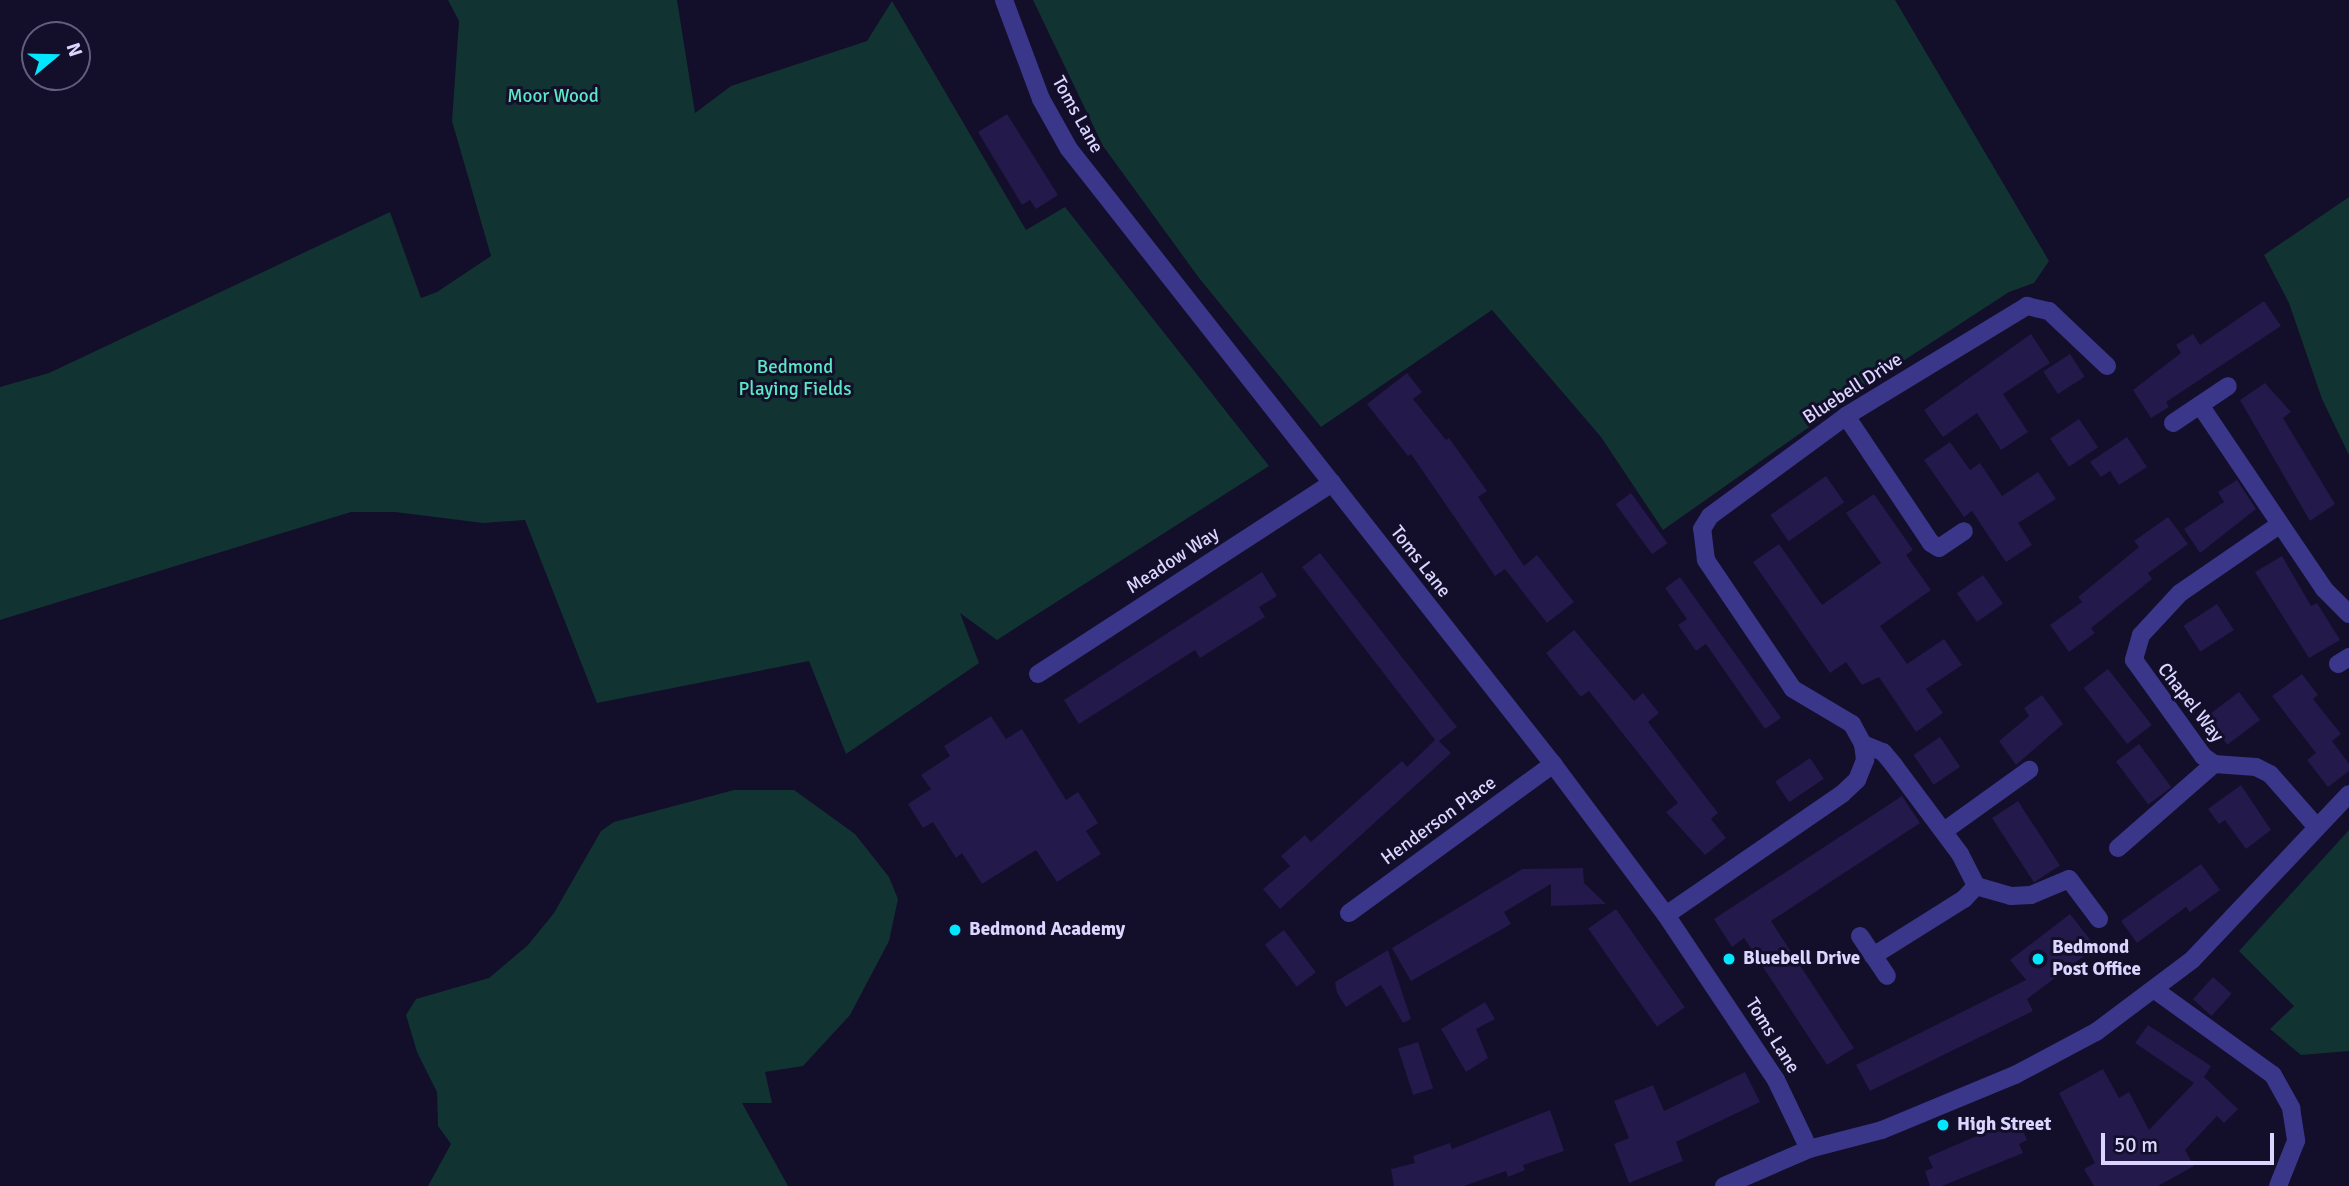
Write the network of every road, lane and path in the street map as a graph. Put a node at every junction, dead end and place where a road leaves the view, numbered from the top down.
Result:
1 (1004, 0) edge
2 (2107, 366) dead end
3 (2228, 386) dead end
4 (2200, 405) junction
5 (1846, 416) junction
6 (2173, 423) dead end
7 (1332, 483) junction
8 (2279, 525) junction
9 (1964, 531) dead end
10 (2349, 614) edge
11 (1038, 674) dead end
12 (1863, 744) junction
13 (1553, 764) junction
14 (2214, 764) junction
15 (2029, 770) dead end
16 (2349, 794) edge
17 (2315, 825) junction
18 (1944, 831) junction
19 (2118, 848) dead end
20 (1976, 886) junction
21 (1349, 913) dead end
22 (1666, 915) junction
23 (2099, 919) dead end
24 (1860, 936) dead end
25 (1873, 956) junction
26 (1887, 976) dead end
27 (2155, 990) junction
28 (1809, 1149) junction
29 (1724, 1186) edge
30 (2277, 1186) edge

1 - 7 street, Toms Lane
2 - 5 street, Bluebell Drive
3 - 4 street
4 - 6 street
4 - 8 street
5 - 9 street
5 - 12 street, Bluebell Drive
7 - 11 street, Meadow Way
7 - 13 street, Toms Lane
8 - 10 street
8 - 14 street, Chapel Way
12 - 18 street, Bluebell Drive
12 - 22 street
13 - 21 street, Henderson Place
13 - 22 street, Toms Lane
14 - 17 street, Chapel Way
14 - 19 street
15 - 18 street
16 - 17 street
17 - 27 street
18 - 20 street, Bluebell Drive
20 - 23 street
20 - 25 street
22 - 28 street, Toms Lane
24 - 25 street
25 - 26 street
27 - 28 street
27 - 30 street
28 - 29 street

